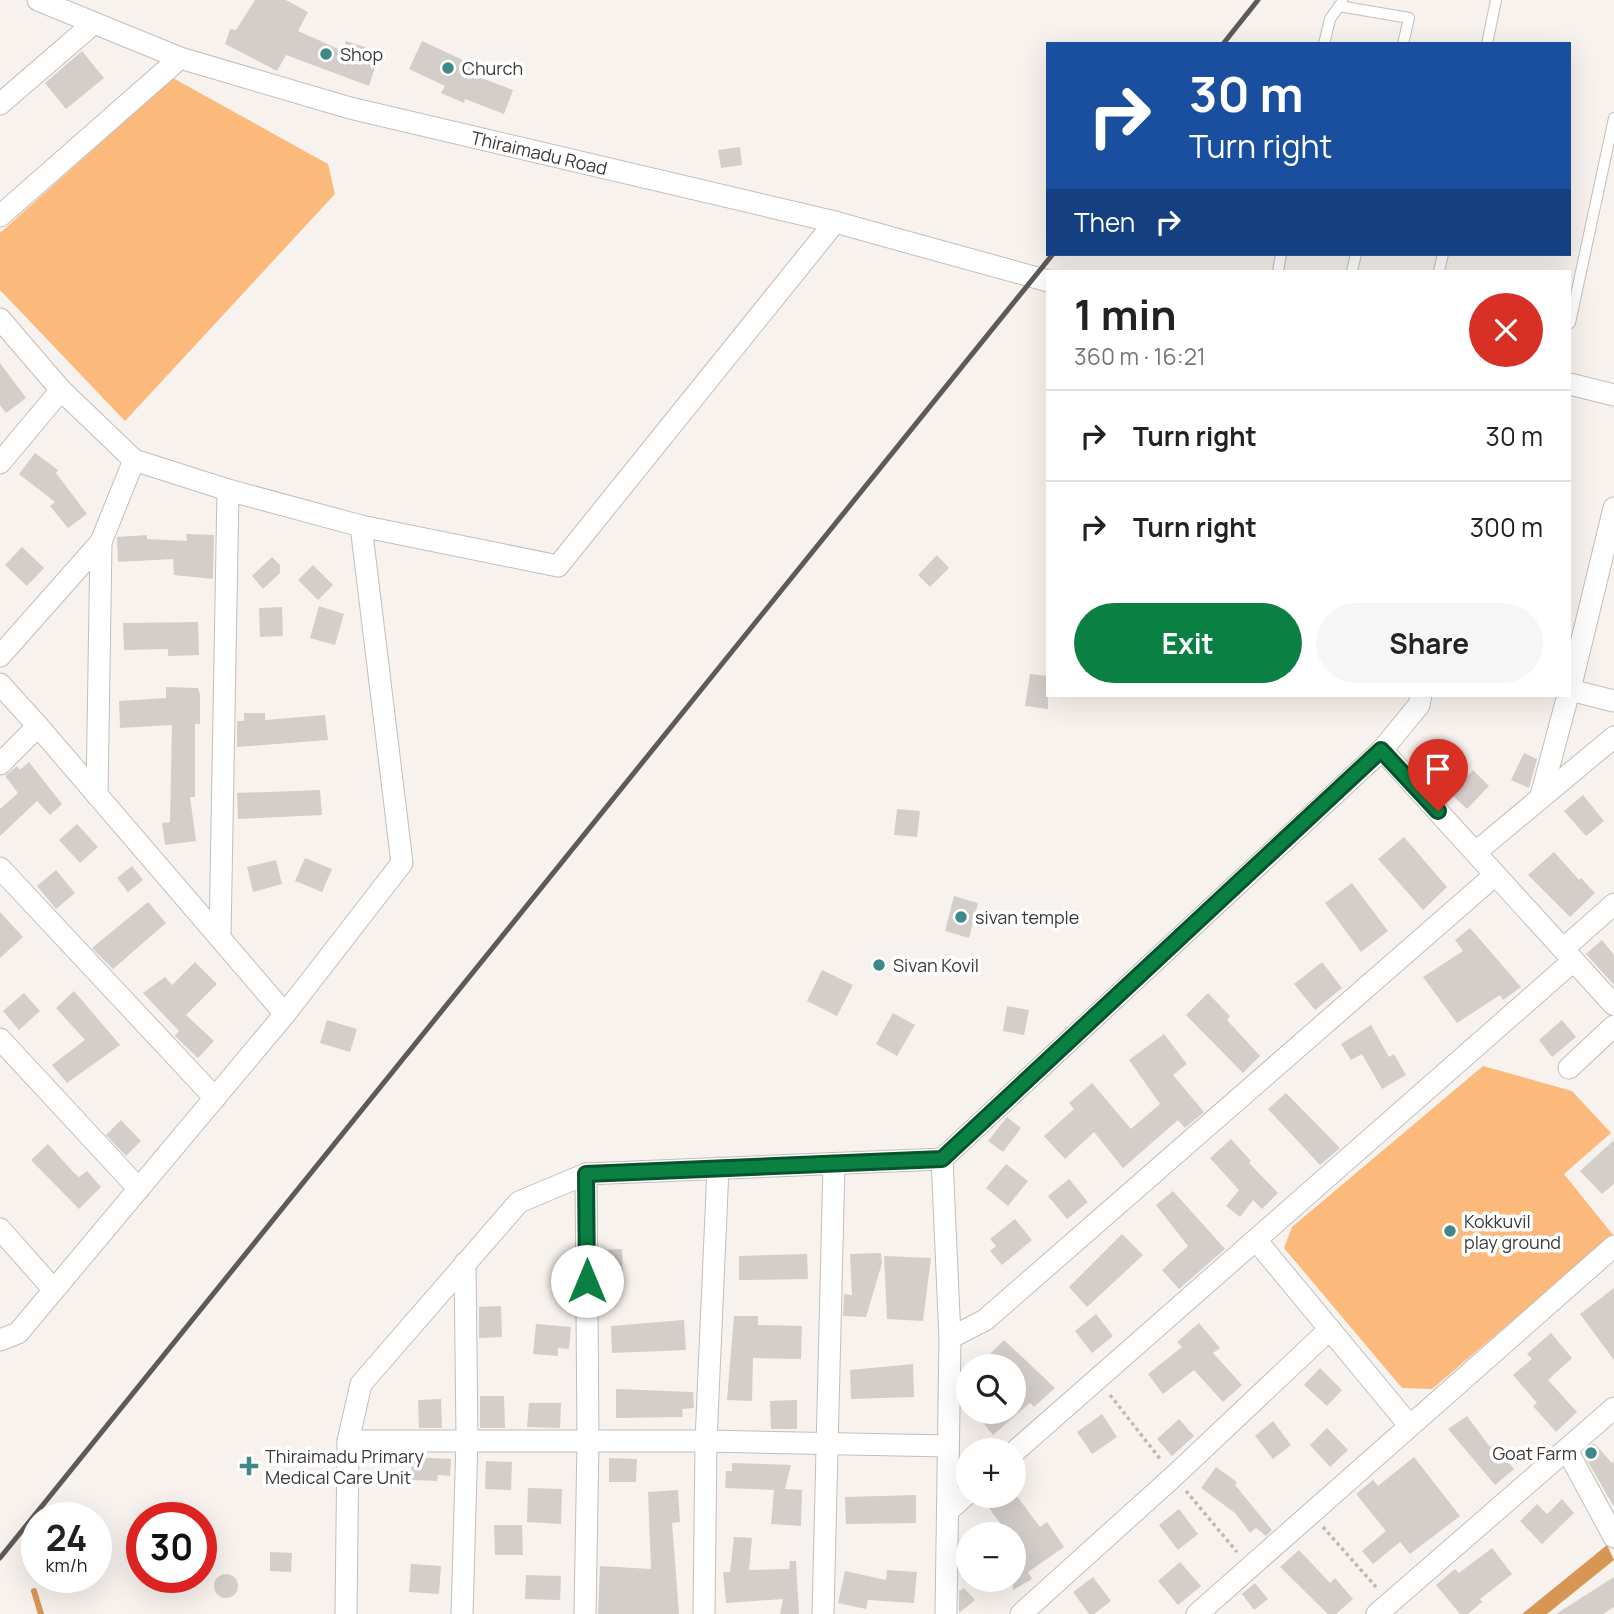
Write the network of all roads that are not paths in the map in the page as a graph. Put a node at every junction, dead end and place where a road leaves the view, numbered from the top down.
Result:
1 (38, 0) edge
2 (1496, 0) edge
3 (1341, 3) edge
4 (94, 23) junction
5 (1324, 42) edge
6 (1403, 42) edge
7 (1487, 42) edge
8 (180, 58) junction
9 (0, 104) edge
10 (1614, 118) edge
11 (0, 216) edge
12 (835, 222) junction
13 (1046, 280) edge
14 (1571, 318) edge
15 (0, 319) edge
16 (1571, 384) edge
17 (61, 390) junction
18 (1614, 395) edge
19 (134, 460) junction
20 (0, 463) edge
21 (228, 490) junction
22 (1614, 508) edge
23 (361, 526) junction
24 (101, 542) junction
25 (0, 656) edge
26 (1571, 683) edge
27 (0, 684) edge
28 (1571, 691) edge
29 (1421, 697) edge
30 (1567, 697) edge
31 (1614, 701) edge
32 (38, 726) junction
33 (1614, 737) edge
34 (1381, 750) junction
35 (0, 764) edge
36 (97, 795) junction
37 (1541, 796) junction
38 (1476, 852) junction
39 (0, 868) edge
40 (1495, 875) junction
41 (1614, 904) edge
42 (220, 938) junction
43 (1568, 955) junction
44 (1614, 1005) edge
45 (285, 1014) junction
46 (1614, 1026) edge
47 (0, 1039) edge
48 (1569, 1068) dead end
49 (215, 1098) junction
50 (942, 1159) junction
51 (834, 1164) junction
52 (718, 1168) junction
53 (586, 1174) junction
54 (139, 1189) junction
55 (0, 1229) edge
56 (1256, 1240) junction
57 (1614, 1246) edge
58 (465, 1263) junction
59 (54, 1290) junction
60 (1330, 1329) junction
61 (950, 1338) junction
62 (0, 1340) edge
63 (1614, 1408) edge
64 (1409, 1424) junction
65 (467, 1439) junction
66 (348, 1441) junction
67 (706, 1441) junction
68 (588, 1442) junction
69 (1026, 1442) edge
70 (826, 1443) junction
71 (948, 1446) junction
72 (1567, 1450) junction
73 (956, 1504) edge
74 (948, 1511) junction
75 (1614, 1537) edge
76 (1384, 1608) edge
77 (346, 1614) edge
78 (462, 1614) edge
79 (585, 1614) edge
80 (704, 1614) edge
81 (823, 1614) edge
82 (946, 1614) edge
83 (1021, 1614) edge
84 (1197, 1614) edge

1 - 4 street, Thiraimadu Road
2 - 7 lane
3 - 5 lane
3 - 6 lane
4 - 8 street, Thiraimadu Road
4 - 9 street
8 - 11 street
8 - 12 street, Thiraimadu Road
10 - 14 lane
12 - 13 street, Thiraimadu Road
12 - 23 street
15 - 17 street
16 - 18 street
17 - 19 street
17 - 20 street
19 - 21 street
19 - 24 street
21 - 23 street
21 - 42 street
22 - 26 street
23 - 45 street
24 - 25 street
24 - 36 street
27 - 32 street
28 - 31 street
29 - 34 street
30 - 37 street
32 - 35 street
32 - 36 street
33 - 37 street
34 - 38 street
34 - 50 street
36 - 42 street
37 - 38 street
38 - 40 street
39 - 49 street
40 - 43 street
40 - 61 street
41 - 43 street
42 - 45 street
43 - 44 street
43 - 56 street
45 - 49 street
46 - 48 street
47 - 54 street
49 - 54 street
50 - 51 street
50 - 61 street
51 - 52 street
51 - 70 street
52 - 53 street
52 - 67 street
53 - 58 street
53 - 68 street
54 - 59 street
55 - 59 street
56 - 60 street
56 - 69 street
57 - 64 street
58 - 65 street
58 - 66 street
59 - 62 street
60 - 64 street
60 - 83 street
61 - 71 street
63 - 72 street
64 - 84 street
65 - 66 street
65 - 68 street
65 - 78 street
66 - 77 street
67 - 68 street
67 - 70 street
67 - 80 street
68 - 79 street
70 - 71 street
70 - 81 street
71 - 74 street
72 - 75 street
72 - 76 street
73 - 74 street
74 - 82 street

